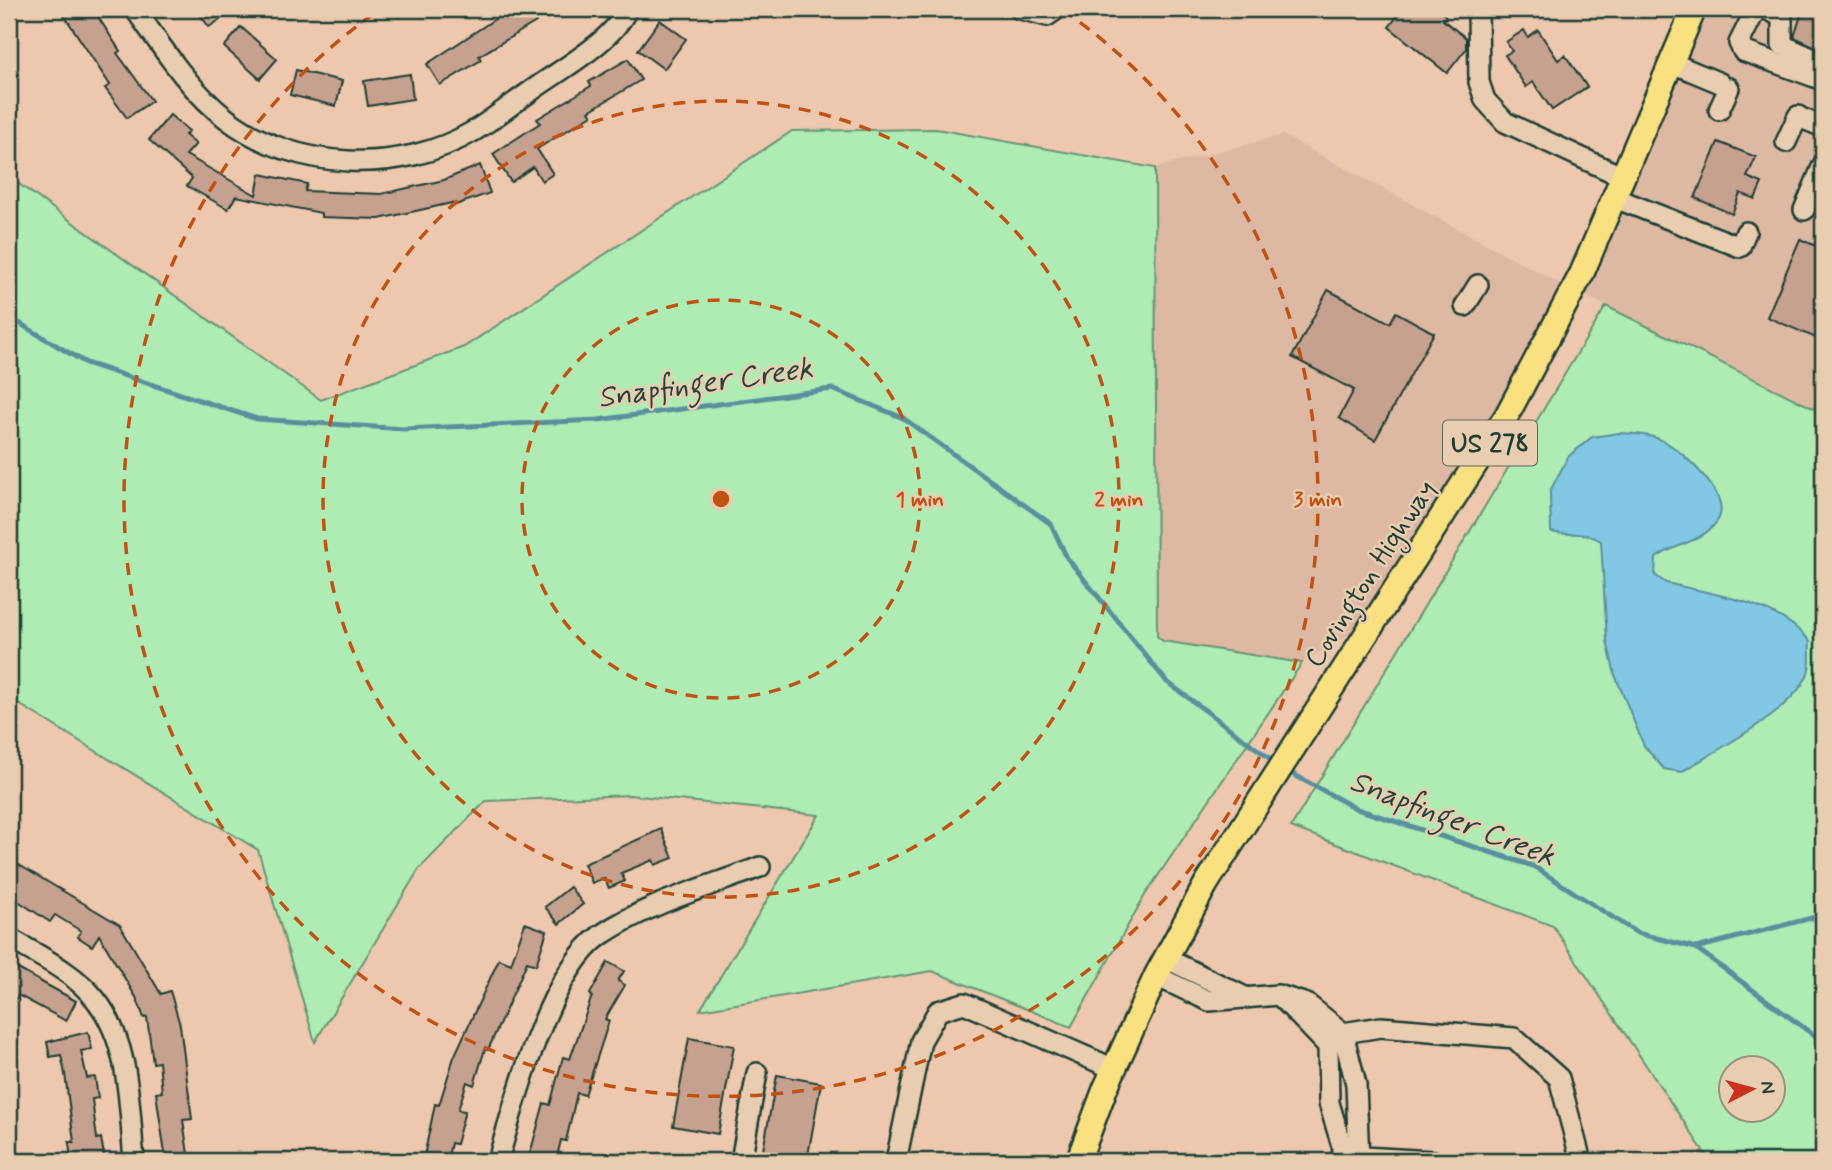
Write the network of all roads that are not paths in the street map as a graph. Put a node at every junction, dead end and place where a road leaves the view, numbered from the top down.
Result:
1 (135, 9) edge
2 (627, 9) edge
3 (1020, 9) edge
4 (1057, 9) edge
5 (1478, 9) edge
6 (1695, 9) edge
7 (1756, 9) edge
8 (1766, 9) edge
9 (1823, 63) edge
10 (1672, 64) junction
11 (1823, 80) edge
12 (1719, 110) dead end
13 (1823, 127) edge
14 (1786, 142) dead end
15 (1823, 164) edge
16 (1619, 187) junction
17 (1804, 210) dead end
18 (1746, 232) dead end
19 (1478, 285) dead end
20 (1465, 306) dead end
21 (760, 867) dead end
22 (9, 938) edge
23 (1161, 967) junction
24 (1336, 1039) junction
25 (1114, 1069) junction
26 (757, 1073) dead end
27 (1350, 1159) edge
28 (134, 1161) edge
29 (498, 1161) edge
30 (741, 1161) edge
31 (896, 1161) edge
32 (1077, 1161) edge
33 (1433, 1161) edge
34 (1581, 1161) edge

1 - 2 street
3 - 4 street
5 - 16 street
6 - 10 main road, Covington Highway / US 278
7 - 11 street
8 - 9 street
10 - 12 street
10 - 16 main road, Covington Highway / US 278
13 - 14 street
15 - 17 street
16 - 18 street
16 - 23 main road, Covington Highway / US 278
19 - 20 street
21 - 29 street
22 - 28 street
23 - 24 street
23 - 25 main road, Covington Highway / US 278
24 - 27 street
24 - 27 street
24 - 34 street
25 - 31 street
25 - 32 main road, Covington Highway / US 278
26 - 30 street
27 - 33 street

